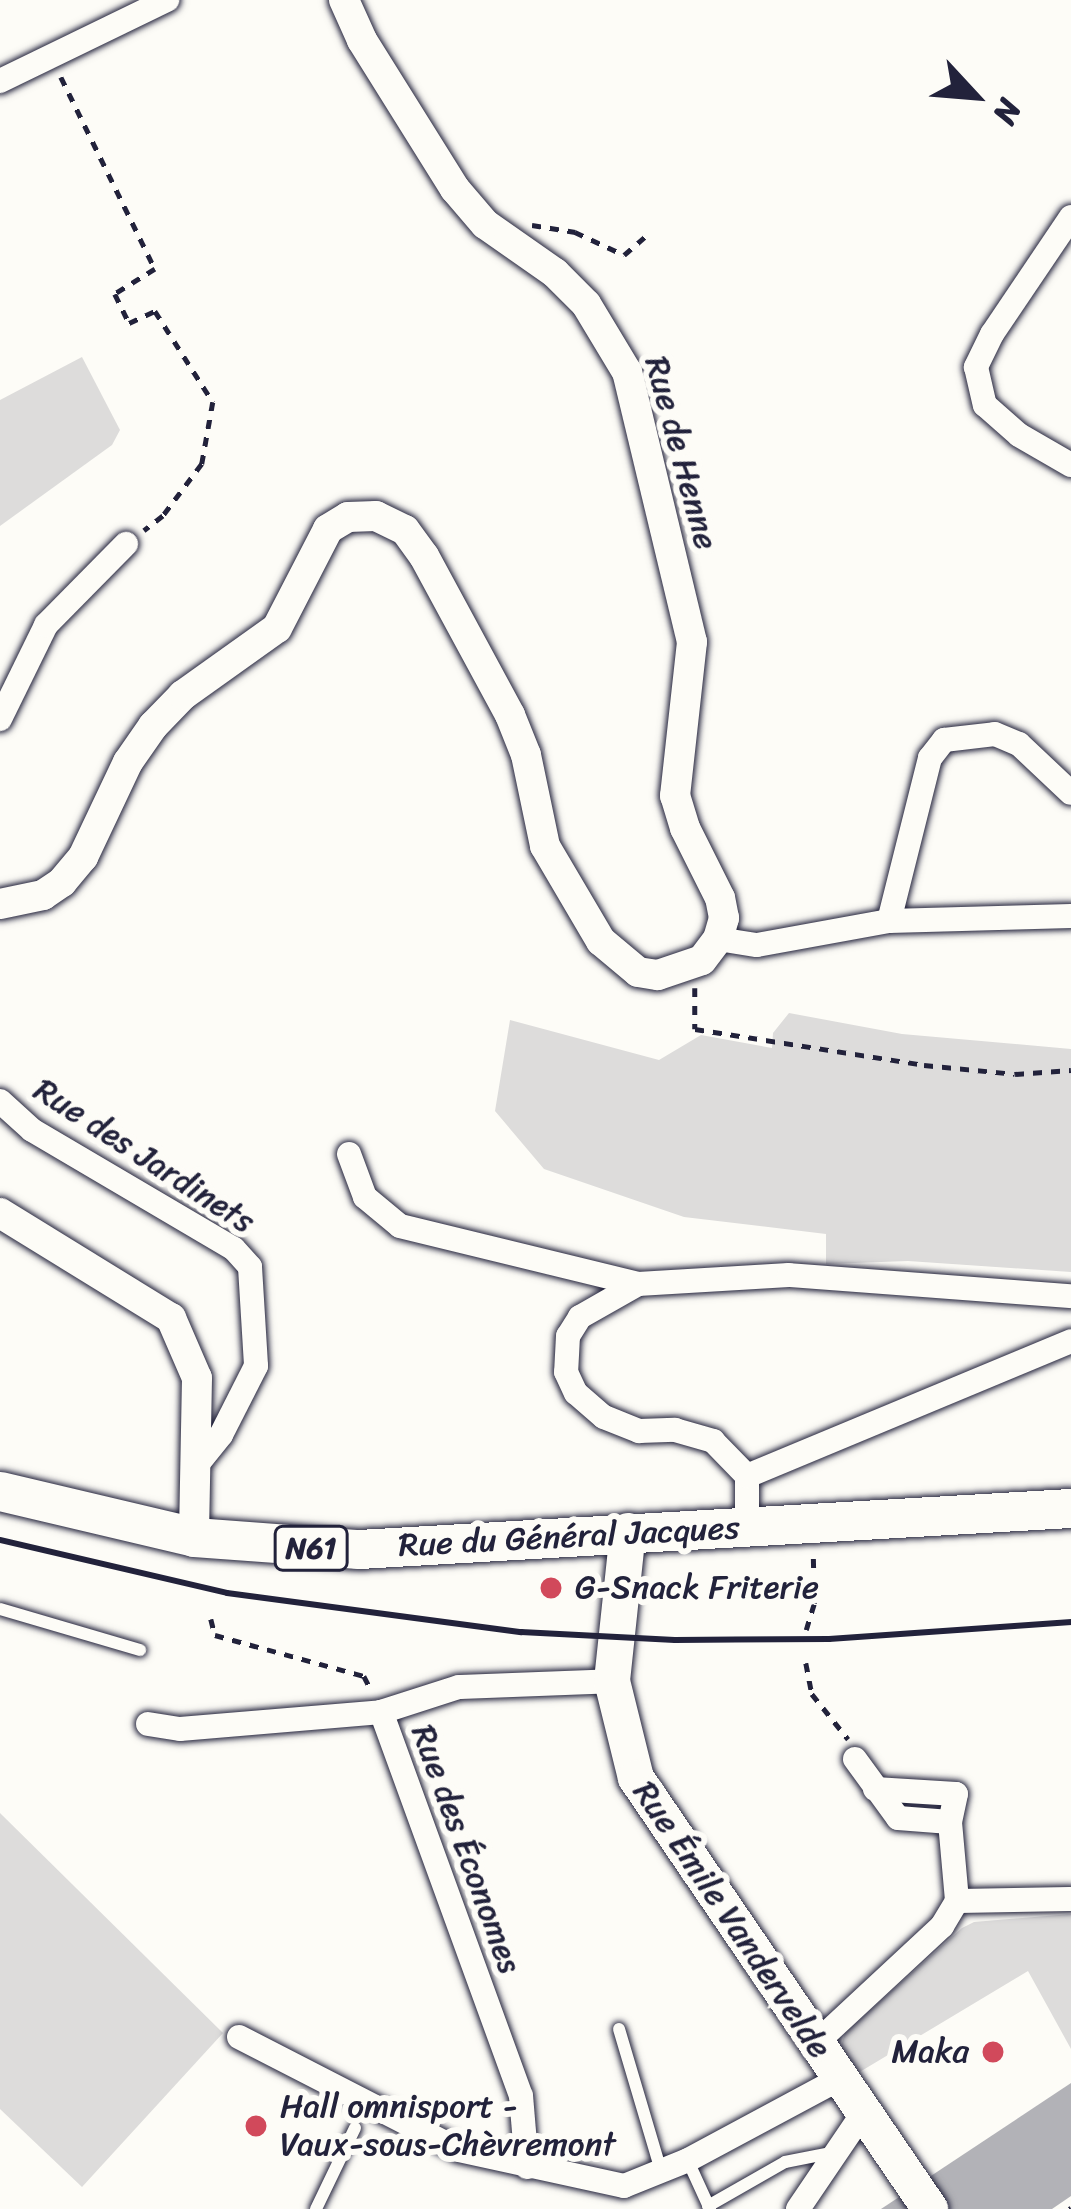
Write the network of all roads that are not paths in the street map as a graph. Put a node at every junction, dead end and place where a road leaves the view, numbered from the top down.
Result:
1 (167, 0) edge
2 (344, 0) edge
3 (0, 81) edge
4 (1071, 217) edge
5 (1071, 465) edge
6 (126, 544) road end
7 (0, 719) edge
8 (1071, 793) edge
9 (0, 904) edge
10 (1071, 916) edge
11 (889, 921) junction
12 (718, 939) junction
13 (0, 1101) edge
14 (349, 1154) dead end
15 (0, 1214) edge
16 (638, 1285) junction
17 (1071, 1296) edge
18 (1071, 1341) edge
19 (196, 1466) junction
20 (748, 1476) junction
21 (0, 1491) edge
22 (1071, 1508) edge
23 (747, 1526) junction
24 (628, 1532) junction
25 (194, 1537) junction
26 (0, 1609) edge
27 (140, 1650) dead end
28 (612, 1682) junction
29 (381, 1712) junction
30 (148, 1724) dead end
31 (854, 1759) road end
32 (1071, 1899) edge
33 (957, 1901) junction
34 (620, 2029) dead end
35 (239, 2037) dead end
36 (814, 2045) junction
37 (839, 2079) junction
38 (863, 2113) junction
39 (355, 2128) dead end
40 (831, 2153) junction
41 (688, 2160) junction
42 (527, 2167) junction
43 (661, 2171) junction
44 (709, 2208) edge
45 (316, 2209) edge
46 (798, 2209) edge
47 (930, 2209) edge

1 - 3 street
2 - 12 street, Rue de Henne
4 - 5 street
6 - 7 street
8 - 11 street
9 - 12 street
10 - 11 street
11 - 12 street
13 - 19 street, Rue des Jardinets
14 - 16 street
15 - 19 street
16 - 17 street
16 - 20 street
18 - 20 street
19 - 25 street
20 - 23 street
21 - 25 main road, Rue du Général Jacques / N61
22 - 23 main road, Rue du Général Jacques / N61
23 - 24 main road, Rue du Général Jacques / N61
24 - 25 main road, Rue du Général Jacques / N61
24 - 28 main road, Rue Émile Vandervelde
26 - 27 lane
28 - 29 street, Rue des Économes
28 - 36 main road, Rue Émile Vandervelde
29 - 30 street
29 - 42 street, Rue des Économes
31 - 33 street
32 - 33 street
33 - 36 street
34 - 43 lane
35 - 42 street
36 - 37 main road, Rue Émile Vandervelde
37 - 38 main road, Rue Émile Vandervelde
37 - 41 street
38 - 40 street
38 - 47 main road, Rue Émile Vandervelde
39 - 45 lane
40 - 44 lane
40 - 46 street
41 - 43 street
41 - 44 lane
42 - 43 street

